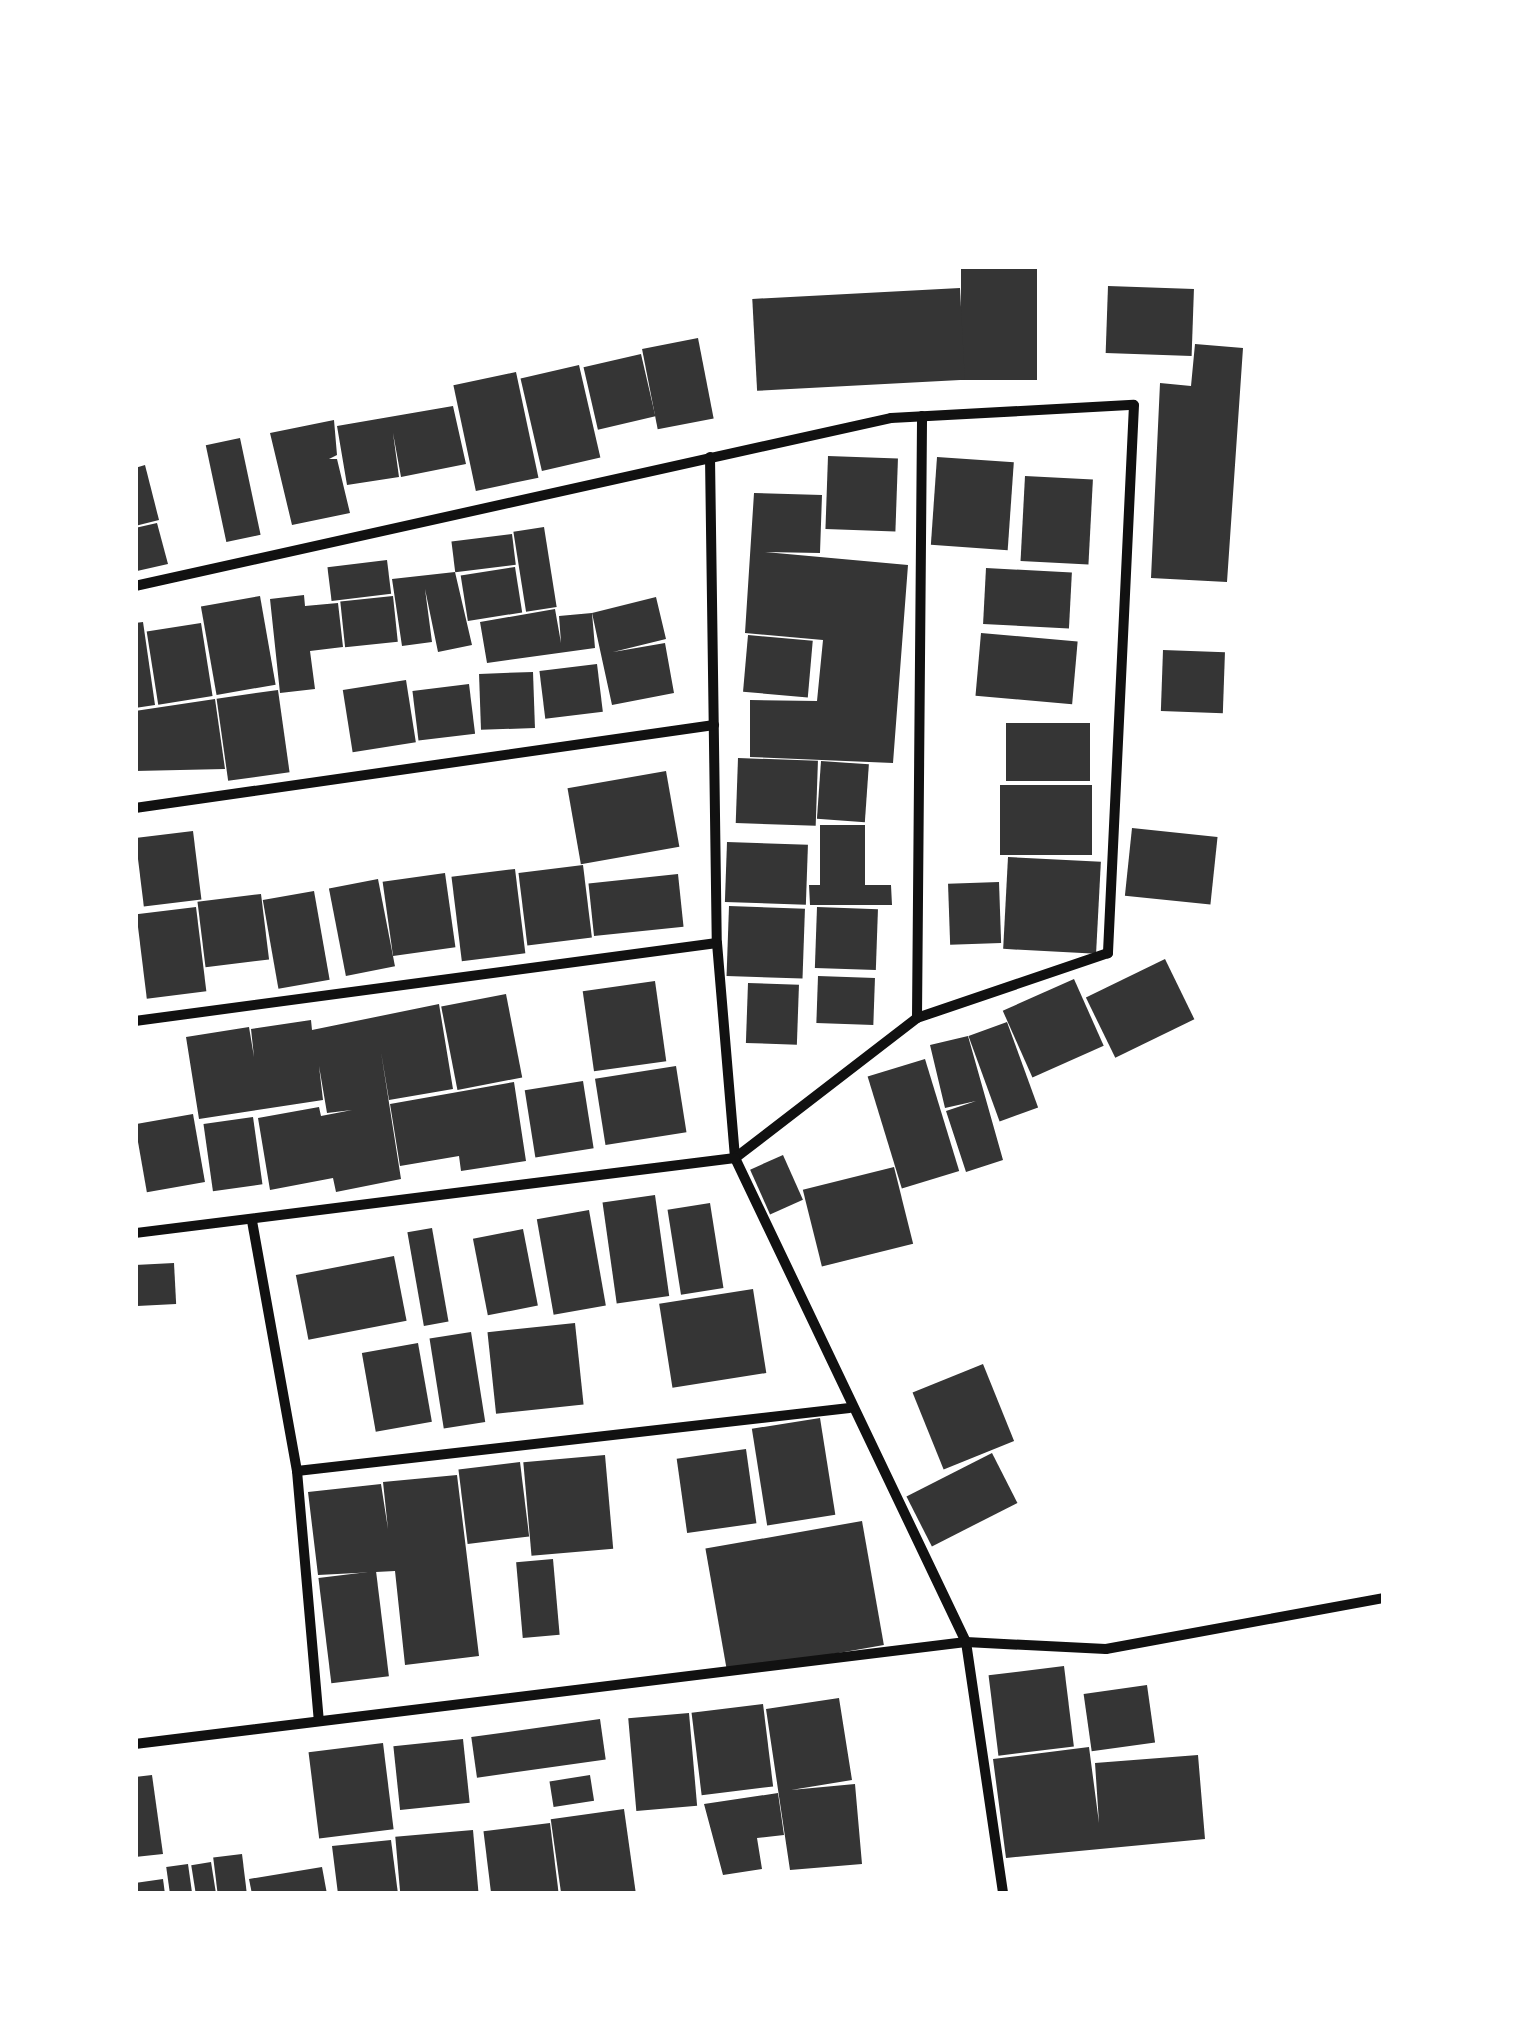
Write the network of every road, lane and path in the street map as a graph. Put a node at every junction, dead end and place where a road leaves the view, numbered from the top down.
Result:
1 (922, 416) junction
2 (710, 457) junction
3 (135, 586) edge
4 (714, 725) junction
5 (135, 808) edge
6 (717, 943) junction
7 (917, 1018) junction
8 (135, 1022) edge
9 (735, 1158) junction
10 (252, 1221) junction
11 (135, 1233) edge
12 (849, 1408) junction
13 (297, 1470) junction
14 (1384, 1598) edge
15 (966, 1642) junction
16 (319, 1722) junction
17 (135, 1744) edge
18 (1003, 1894) edge

1 - 2 street
1 - 7 street
1 - 7 street
2 - 3 street
2 - 4 street
4 - 5 street
4 - 6 street
6 - 8 street
6 - 9 street
7 - 9 street
9 - 10 street
9 - 12 street
10 - 11 street
10 - 13 street
12 - 13 street
12 - 15 street
13 - 16 street
14 - 15 street
15 - 16 street
15 - 18 street
16 - 17 street

